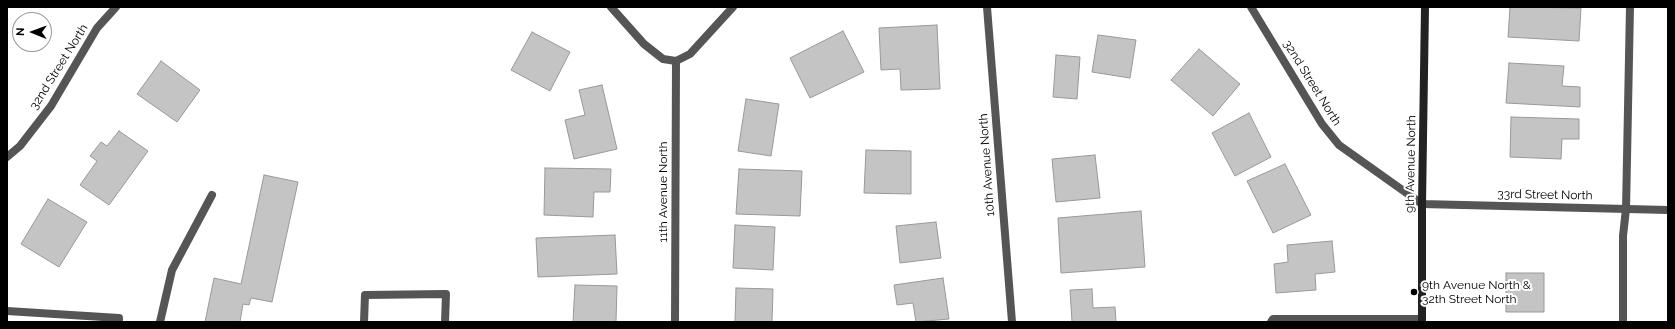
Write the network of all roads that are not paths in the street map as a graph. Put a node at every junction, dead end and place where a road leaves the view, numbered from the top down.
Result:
1 (116, 7) edge
2 (611, 7) edge
3 (733, 7) edge
4 (987, 7) edge
5 (1251, 7) edge
6 (1425, 7) edge
7 (1630, 7) edge
8 (676, 62) junction
9 (7, 157) edge
10 (212, 195) dead end
11 (1422, 204) junction
12 (1626, 209) junction
13 (1668, 210) edge
14 (7, 311) edge
15 (1422, 320) edge
16 (119, 322) edge
17 (160, 322) edge
18 (364, 322) edge
19 (444, 322) edge
20 (675, 322) edge
21 (1012, 322) edge
22 (1271, 322) edge
23 (1623, 322) edge

1 - 9 street, 32nd Street North
2 - 8 street
3 - 8 street
4 - 21 street, 10th Avenue North
5 - 11 street, 32nd Street North
6 - 11 street, 9th Avenue North
7 - 12 street
8 - 20 street, 11th Avenue North
10 - 17 street
11 - 12 street, 33rd Street North
11 - 15 street, 9th Avenue North
12 - 13 street, 33rd Street North
12 - 23 street
14 - 16 street
15 - 22 street
18 - 19 street

